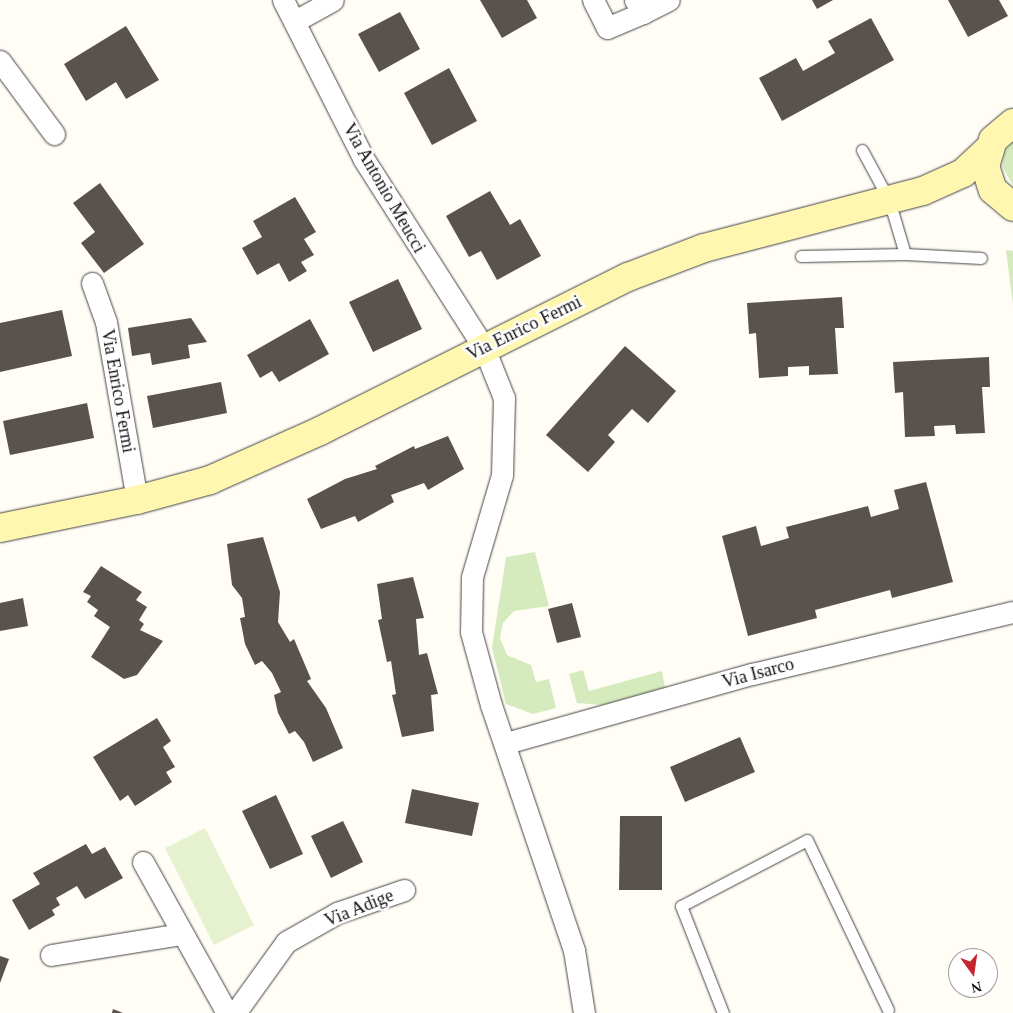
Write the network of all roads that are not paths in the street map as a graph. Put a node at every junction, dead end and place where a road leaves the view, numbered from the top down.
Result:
1 (283, 0) edge
2 (333, 0) edge
3 (593, 0) edge
4 (669, 0) edge
5 (639, 6) edge
6 (295, 21) junction
7 (0, 61) edge
8 (1012, 123) edge
9 (54, 134) dead end
10 (862, 150) dead end
11 (988, 150) junction
12 (923, 191) junction
13 (889, 200) junction
14 (1008, 205) edge
15 (905, 254) junction
16 (802, 256) dead end
17 (981, 258) dead end
18 (92, 283) dead end
19 (484, 348) junction
20 (137, 500) junction
21 (0, 528) edge
22 (1013, 612) edge
23 (506, 743) junction
24 (143, 862) dead end
25 (404, 890) dead end
26 (180, 934) junction
27 (51, 955) dead end
28 (888, 1010) dead end
29 (227, 1013) edge
30 (235, 1013) edge
31 (584, 1013) edge
32 (723, 1013) edge

1 - 6 street, Via Antonio Meucci
2 - 6 street
3 - 5 street
4 - 5 street
6 - 19 street, Via Antonio Meucci
7 - 9 street
8 - 11 street, Via Enrico Fermi
10 - 13 lane
11 - 12 street, Via Enrico Fermi
11 - 14 street
12 - 13 street, Via Enrico Fermi
12 - 14 street, Via Enrico Fermi
13 - 15 lane
13 - 19 street, Via Enrico Fermi
15 - 16 lane
15 - 17 lane
18 - 20 street, Via Enrico Fermi
19 - 20 street, Via Enrico Fermi
19 - 23 street
20 - 21 street, Via Enrico Fermi
22 - 23 street, Via Isarco
23 - 31 street
24 - 26 street
25 - 30 street, Via Adige
26 - 27 street
26 - 29 street
28 - 32 lane

